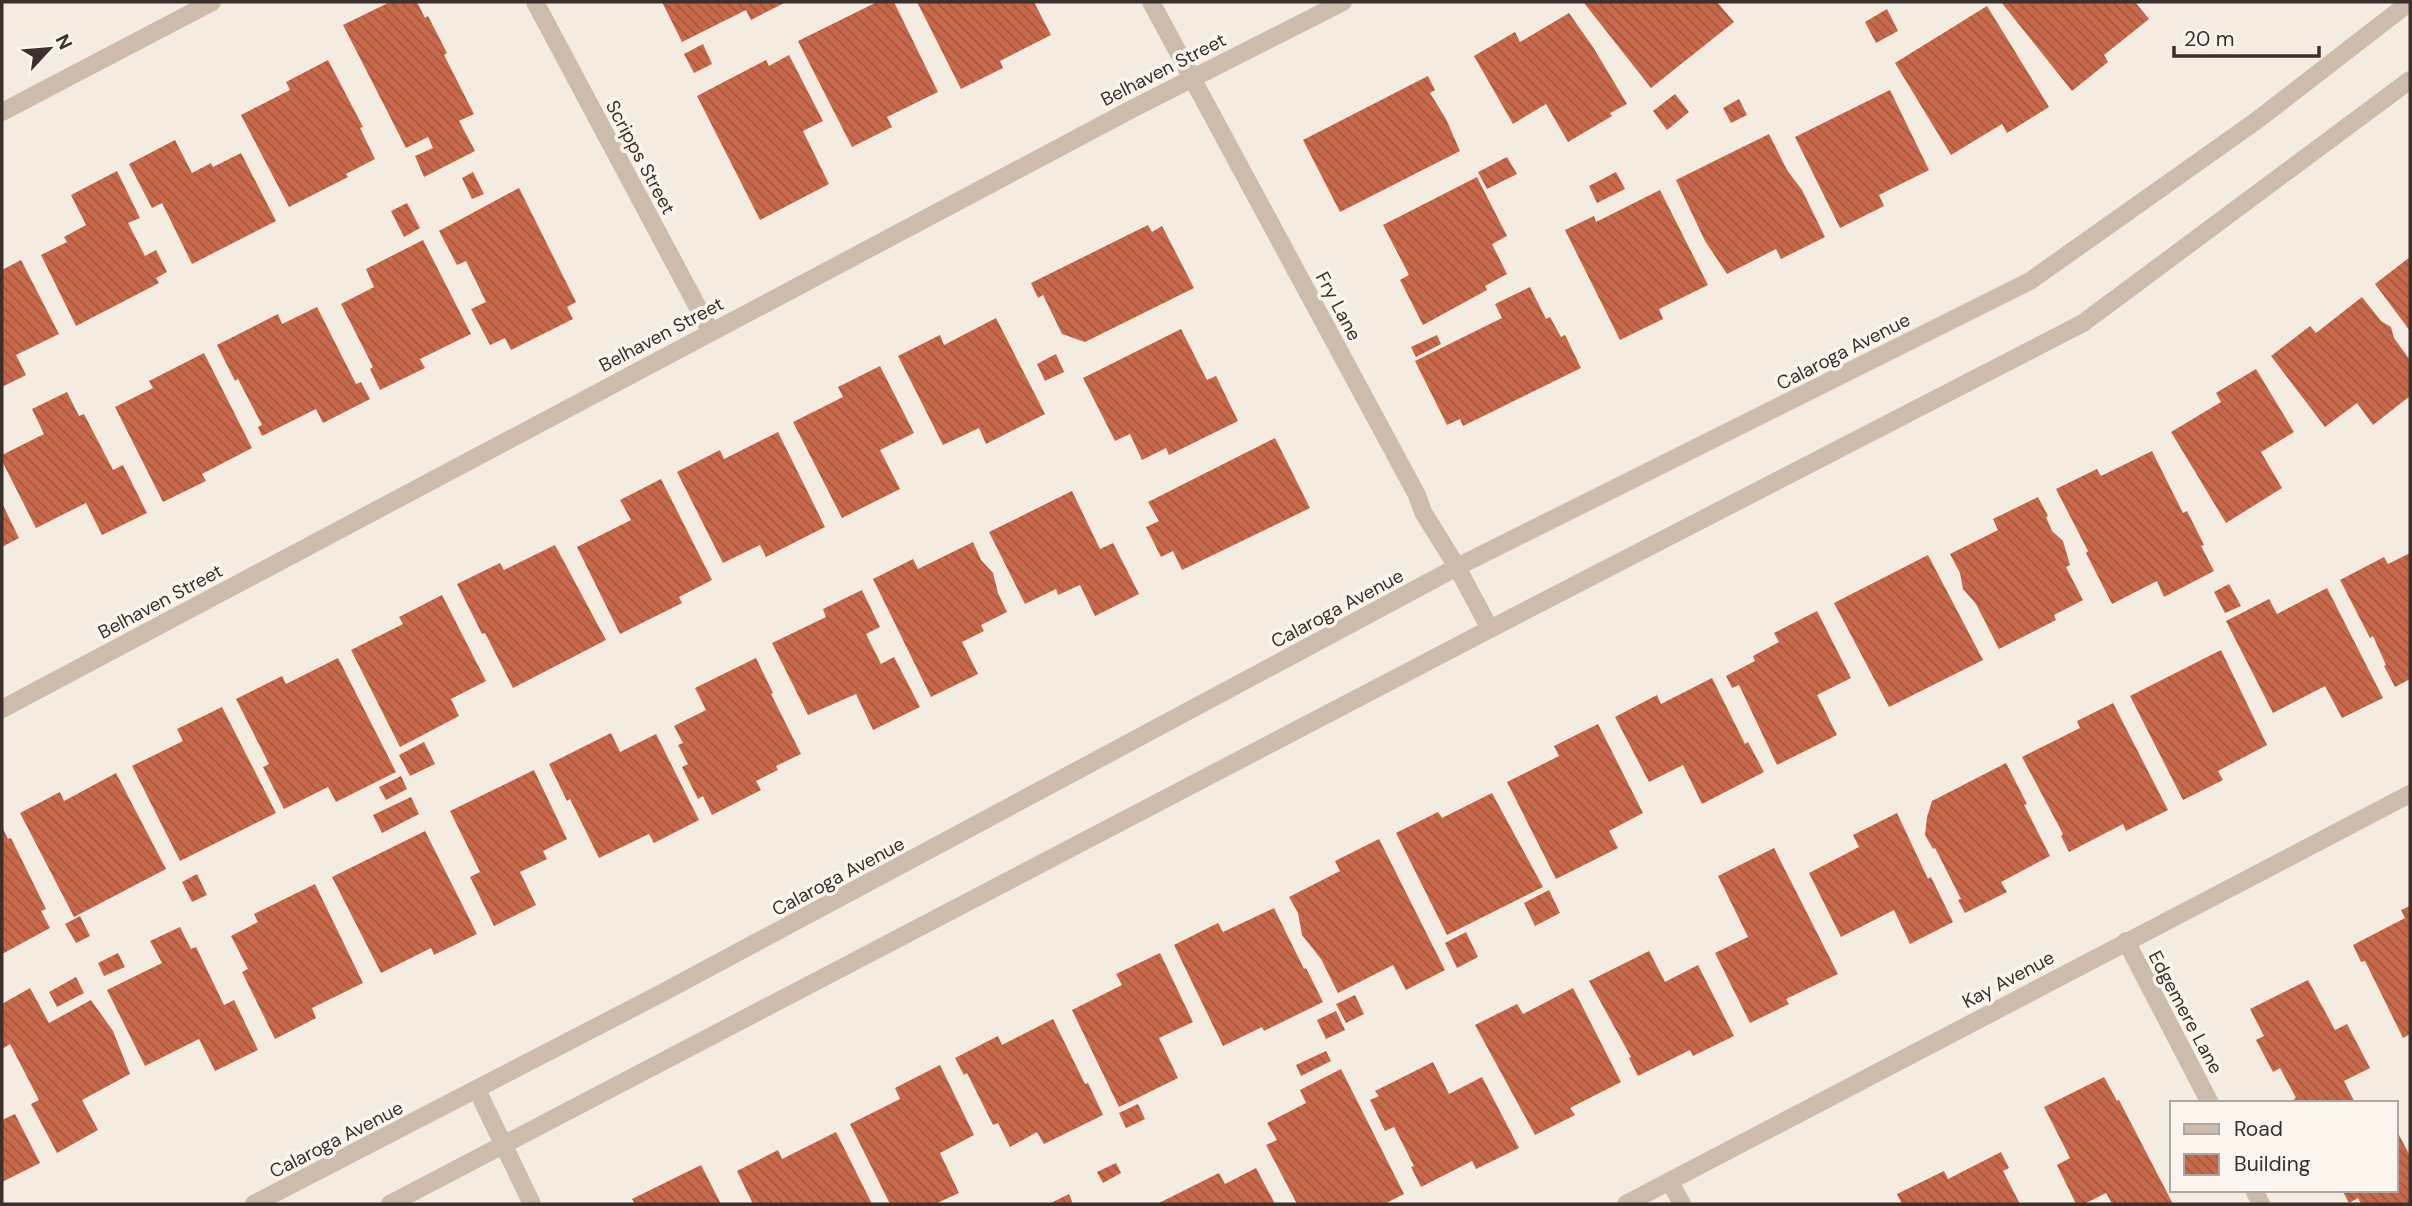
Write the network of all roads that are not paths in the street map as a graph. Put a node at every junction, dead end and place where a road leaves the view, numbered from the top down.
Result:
1 (212, 2) edge
2 (536, 2) edge
3 (1152, 2) edge
4 (1343, 2) edge
5 (2410, 2) edge
6 (1193, 77) junction
7 (2410, 80) edge
8 (2, 112) edge
9 (711, 332) junction
10 (1457, 567) junction
11 (1490, 629) junction
12 (2, 709) edge
13 (2410, 794) edge
14 (2126, 941) junction
15 (477, 1090) junction
16 (2209, 1101) edge
17 (504, 1143) junction
18 (1670, 1182) junction
19 (254, 1204) edge
20 (390, 1204) edge
21 (532, 1204) edge
22 (1626, 1204) edge
23 (1682, 1204) edge

1 - 8 street
2 - 9 street, Scripps Street
3 - 6 street, Fry Lane
4 - 6 street, Belhaven Street
5 - 10 street, Calaroga Avenue
6 - 9 street, Belhaven Street
6 - 10 street, Fry Lane
7 - 11 street
9 - 12 street, Belhaven Street
10 - 11 street, Fry Lane
10 - 15 street, Calaroga Avenue
11 - 17 street
13 - 14 street, Kay Avenue
14 - 16 street, Edgemere Lane
14 - 18 street, Kay Avenue
15 - 17 street
15 - 19 street, Calaroga Avenue
17 - 20 street
17 - 21 street
18 - 22 street, Kay Avenue
18 - 23 street

